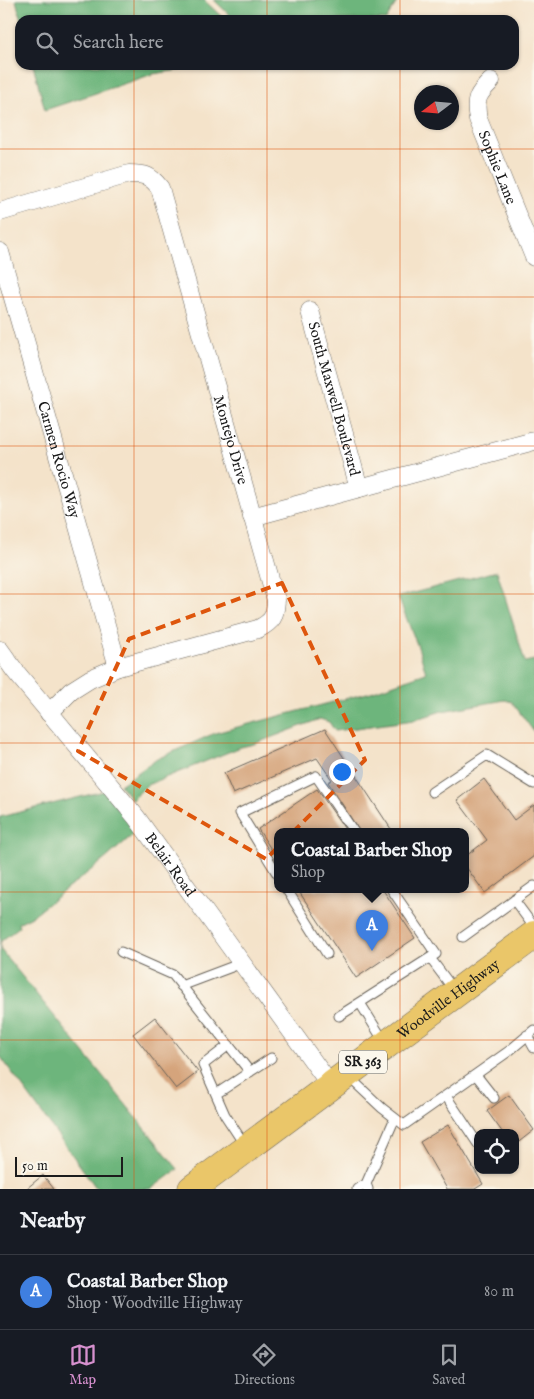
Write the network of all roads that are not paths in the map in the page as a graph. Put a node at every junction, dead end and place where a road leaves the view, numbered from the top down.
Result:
1 (492, 81) dead end
2 (0, 212) edge
3 (0, 252) edge
4 (534, 257) edge
5 (310, 310) dead end
6 (534, 441) edge
7 (359, 488) junction
8 (252, 517) junction
9 (0, 650) edge
10 (118, 667) junction
11 (49, 713) junction
12 (534, 784) edge
13 (432, 792) dead end
14 (351, 828) edge
15 (274, 868) edge
16 (534, 886) edge
17 (289, 893) edge
18 (394, 893) edge
19 (514, 900) junction
20 (534, 927) edge
21 (534, 935) edge
22 (463, 937) dead end
23 (121, 952) dead end
24 (327, 954) dead end
25 (430, 958) junction
26 (242, 963) junction
27 (181, 986) junction
28 (456, 993) junction
29 (360, 1003) junction
30 (339, 1016) dead end
31 (531, 1033) edge
32 (386, 1045) junction
33 (229, 1046) junction
34 (534, 1048) edge
35 (271, 1058) dead end
36 (250, 1072) junction
37 (476, 1075) junction
38 (339, 1080) junction
39 (216, 1094) junction
40 (446, 1096) junction
41 (494, 1098) dead end
42 (395, 1118) junction
43 (474, 1138) edge
44 (247, 1148) junction
45 (367, 1186) edge
46 (192, 1189) edge
47 (357, 1189) edge

1 - 4 street, Sophie Lane
2 - 8 street, Montejo Drive
3 - 10 street, Carmen Rocio Way
5 - 7 street, South Maxwell Boulevard
6 - 7 street, South Maxwell Boulevard
7 - 8 street, South Maxwell Boulevard
8 - 10 street, Montejo Drive
9 - 11 street, Belair Road
10 - 11 street, Montejo Drive
11 - 26 street, Belair Road
12 - 13 lane
14 - 15 lane
16 - 19 lane
17 - 24 lane
18 - 25 lane
19 - 20 lane
19 - 22 lane
21 - 28 main road, Woodville Highway / SR 363
23 - 27 lane
25 - 28 lane
25 - 29 lane
26 - 27 lane
26 - 38 street, Belair Road
27 - 33 lane
28 - 32 main road, Woodville Highway / SR 363
29 - 30 lane
29 - 32 lane
31 - 34 lane
31 - 37 lane
32 - 38 main road, Woodville Highway / SR 363
33 - 36 lane
33 - 39 lane
35 - 36 lane
36 - 39 lane
37 - 40 lane
37 - 41 lane
38 - 42 lane
38 - 44 main road, Woodville Highway / SR 363
39 - 44 lane
40 - 42 lane
40 - 43 lane
42 - 45 lane
44 - 46 main road, Woodville Highway / SR 363
45 - 47 lane

